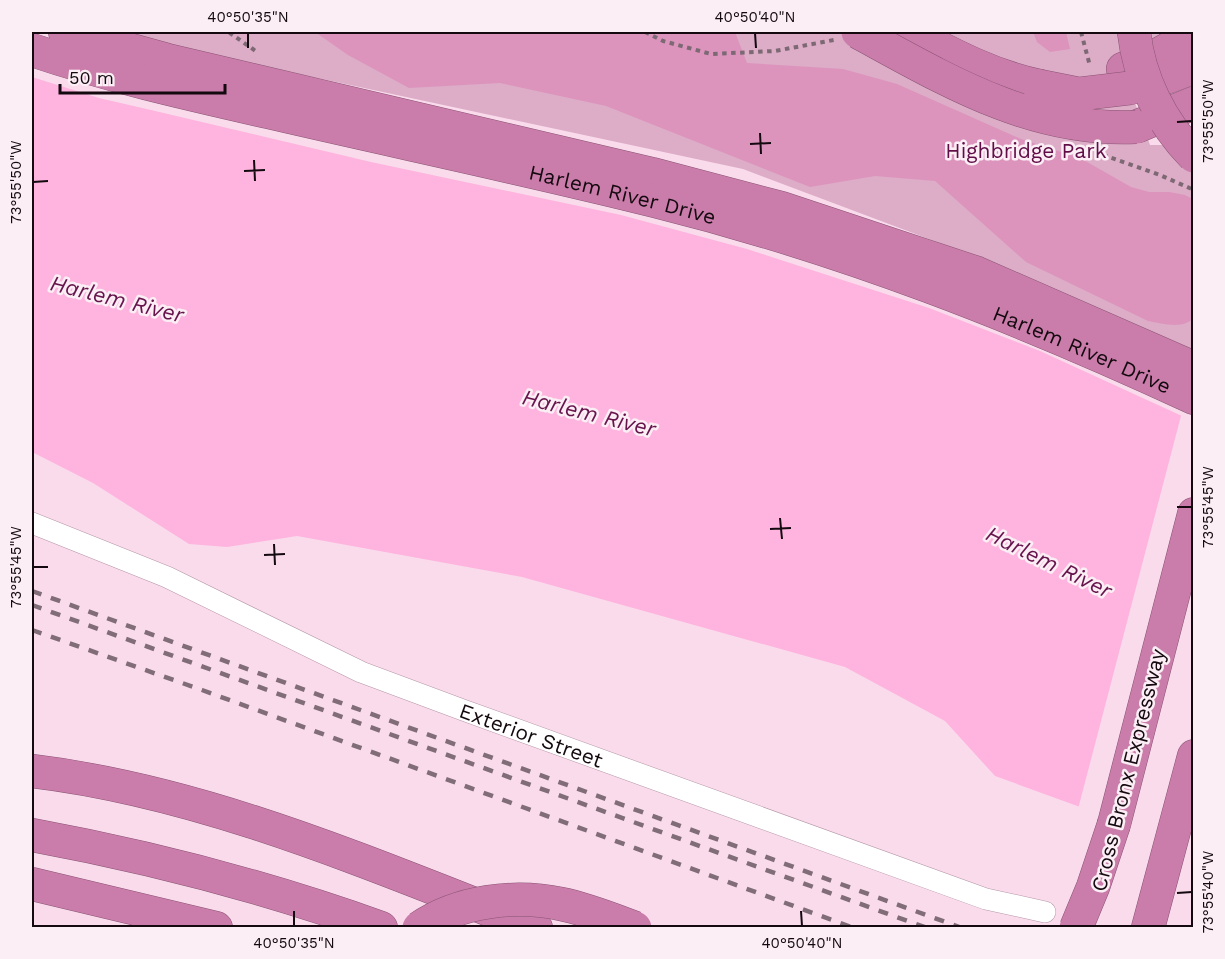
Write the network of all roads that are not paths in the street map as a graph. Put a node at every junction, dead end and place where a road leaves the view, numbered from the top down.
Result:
1 (65, 32) edge
2 (858, 32) edge
3 (909, 32) edge
4 (1134, 32) edge
5 (1194, 34) edge
6 (32, 50) edge
7 (1194, 67) edge
8 (1126, 78) junction
9 (1194, 103) edge
10 (1194, 126) edge
11 (1136, 127) junction
12 (1194, 156) edge
13 (1194, 368) edge
14 (1194, 398) edge
15 (1194, 514) edge
16 (32, 523) edge
17 (1194, 756) edge
18 (32, 771) edge
19 (1114, 824) junction
20 (32, 835) edge
21 (1170, 844) junction
22 (32, 884) edge
23 (1045, 912) dead end
24 (216, 927) edge
25 (381, 927) edge
26 (419, 927) edge
27 (536, 927) edge
28 (635, 927) edge
29 (1076, 927) edge
30 (1089, 927) edge
31 (1148, 927) edge
32 (1154, 927) edge

1 - 13 highway, Harlem River Drive
2 - 11 highway, bridge
3 - 8 highway
4 - 12 highway, bridge
5 - 8 highway
6 - 14 highway, Harlem River Drive
7 - 8 highway
9 - 11 highway
10 - 11 highway
15 - 19 highway, Cross Bronx Expressway
16 - 23 street, Exterior Street
17 - 21 highway
18 - 27 highway
19 - 29 highway, bridge
19 - 30 highway, Cross Bronx Expressway, bridge
20 - 25 highway
21 - 31 highway
21 - 32 highway
22 - 24 highway
26 - 28 highway, bridge

